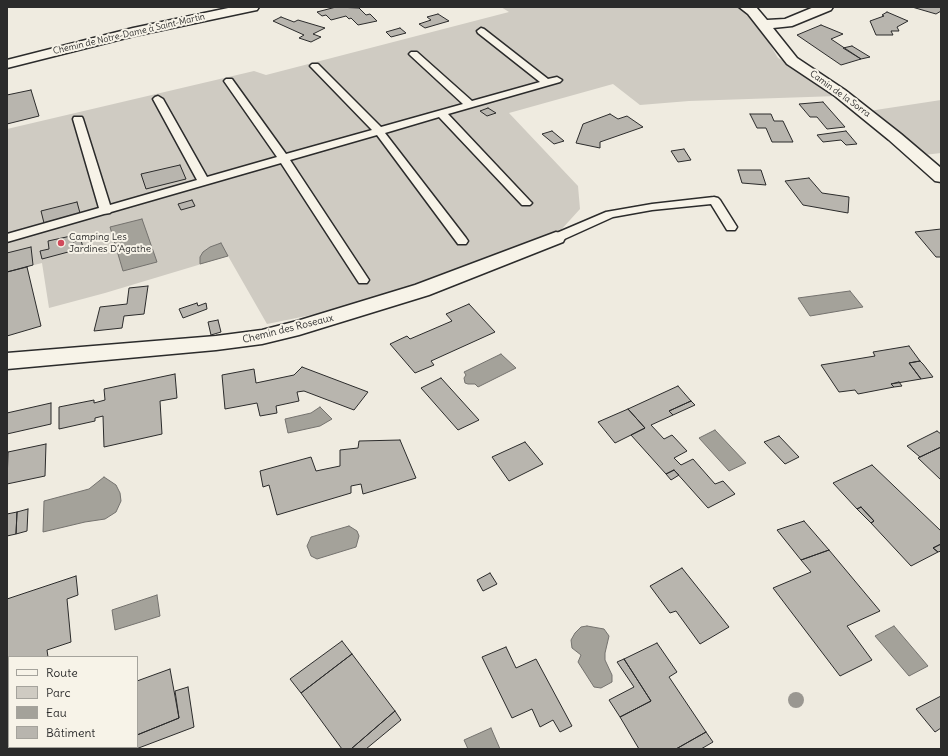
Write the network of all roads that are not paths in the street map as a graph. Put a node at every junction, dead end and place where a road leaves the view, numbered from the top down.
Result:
1 (252, 7) edge
2 (746, 7) edge
3 (826, 7) edge
4 (763, 24) junction
5 (481, 31) dead end
6 (414, 54) dead end
7 (7, 64) edge
8 (315, 66) dead end
9 (230, 81) dead end
10 (158, 99) dead end
11 (470, 105) junction
12 (441, 113) junction
13 (78, 119) dead end
14 (379, 131) junction
15 (284, 159) junction
16 (941, 176) edge
17 (204, 182) junction
18 (526, 203) dead end
19 (106, 211) junction
20 (732, 227) dead end
21 (7, 238) edge
22 (556, 238) joint
23 (462, 241) dead end
24 (363, 280) dead end
25 (7, 361) edge

1 - 7 street, Chemin de Notre-Dame à Saint-Martin
2 - 4 street, Camin de la Sorra
3 - 4 street
4 - 16 street, Camin de la Sorra
5 - 11 lane
6 - 11 lane
8 - 14 lane
9 - 15 lane
10 - 17 lane
11 - 12 lane
12 - 14 lane
12 - 18 lane
13 - 19 lane
14 - 15 lane
14 - 23 lane
15 - 17 lane
15 - 24 lane
17 - 19 lane
19 - 21 lane
20 - 22 lane
22 - 25 street, Chemin des Roseaux

